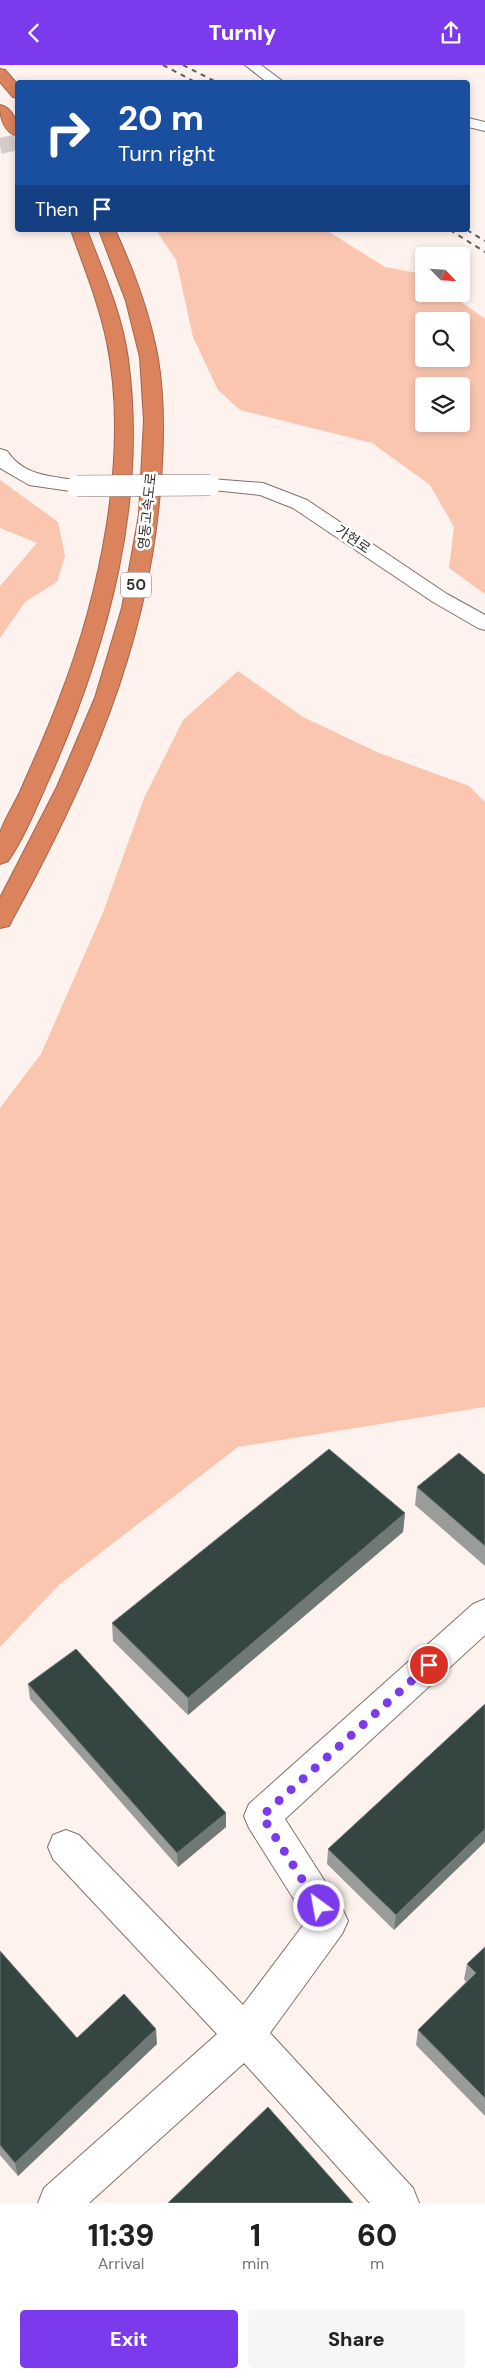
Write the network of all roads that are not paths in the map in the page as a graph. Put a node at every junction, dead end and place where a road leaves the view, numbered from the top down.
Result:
1 (252, 65) edge
2 (0, 73) edge
3 (274, 80) edge
4 (15, 90) edge
5 (0, 109) edge
6 (470, 123) edge
7 (485, 127) edge
8 (15, 128) edge
9 (80, 232) edge
10 (109, 232) edge
11 (0, 455) edge
12 (485, 624) edge
13 (0, 856) edge
14 (0, 921) edge
15 (485, 1614) edge
16 (66, 1847) dead end
17 (245, 2035) junction
18 (59, 2203) edge
19 (398, 2203) edge

1 - 3 street
2 - 4 highway
5 - 8 highway
6 - 7 street
9 - 13 highway, 영동고속도로 / 50
10 - 14 highway, 영동고속도로 / 50
11 - 12 street, 가현로, bridge
15 - 17 street
16 - 17 street
17 - 18 street
17 - 19 street

